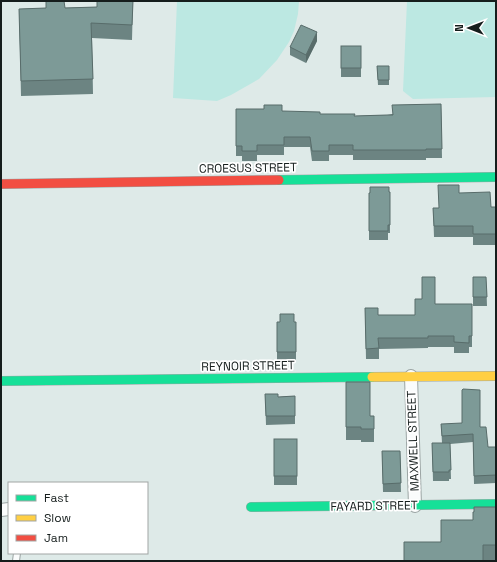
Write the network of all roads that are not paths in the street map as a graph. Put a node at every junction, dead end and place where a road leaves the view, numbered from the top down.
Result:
1 (496, 177) edge
2 (1, 184) edge
3 (411, 376) junction
4 (496, 376) edge
5 (1, 381) edge
6 (496, 504) edge
7 (415, 506) junction
8 (251, 507) dead end

1 - 2 street, CROESUS STREET
3 - 4 street, REYNOIR STREET
3 - 5 street, REYNOIR STREET
3 - 7 street, MAXWELL STREET
6 - 7 street, FAYARD STREET
7 - 8 street, FAYARD STREET

